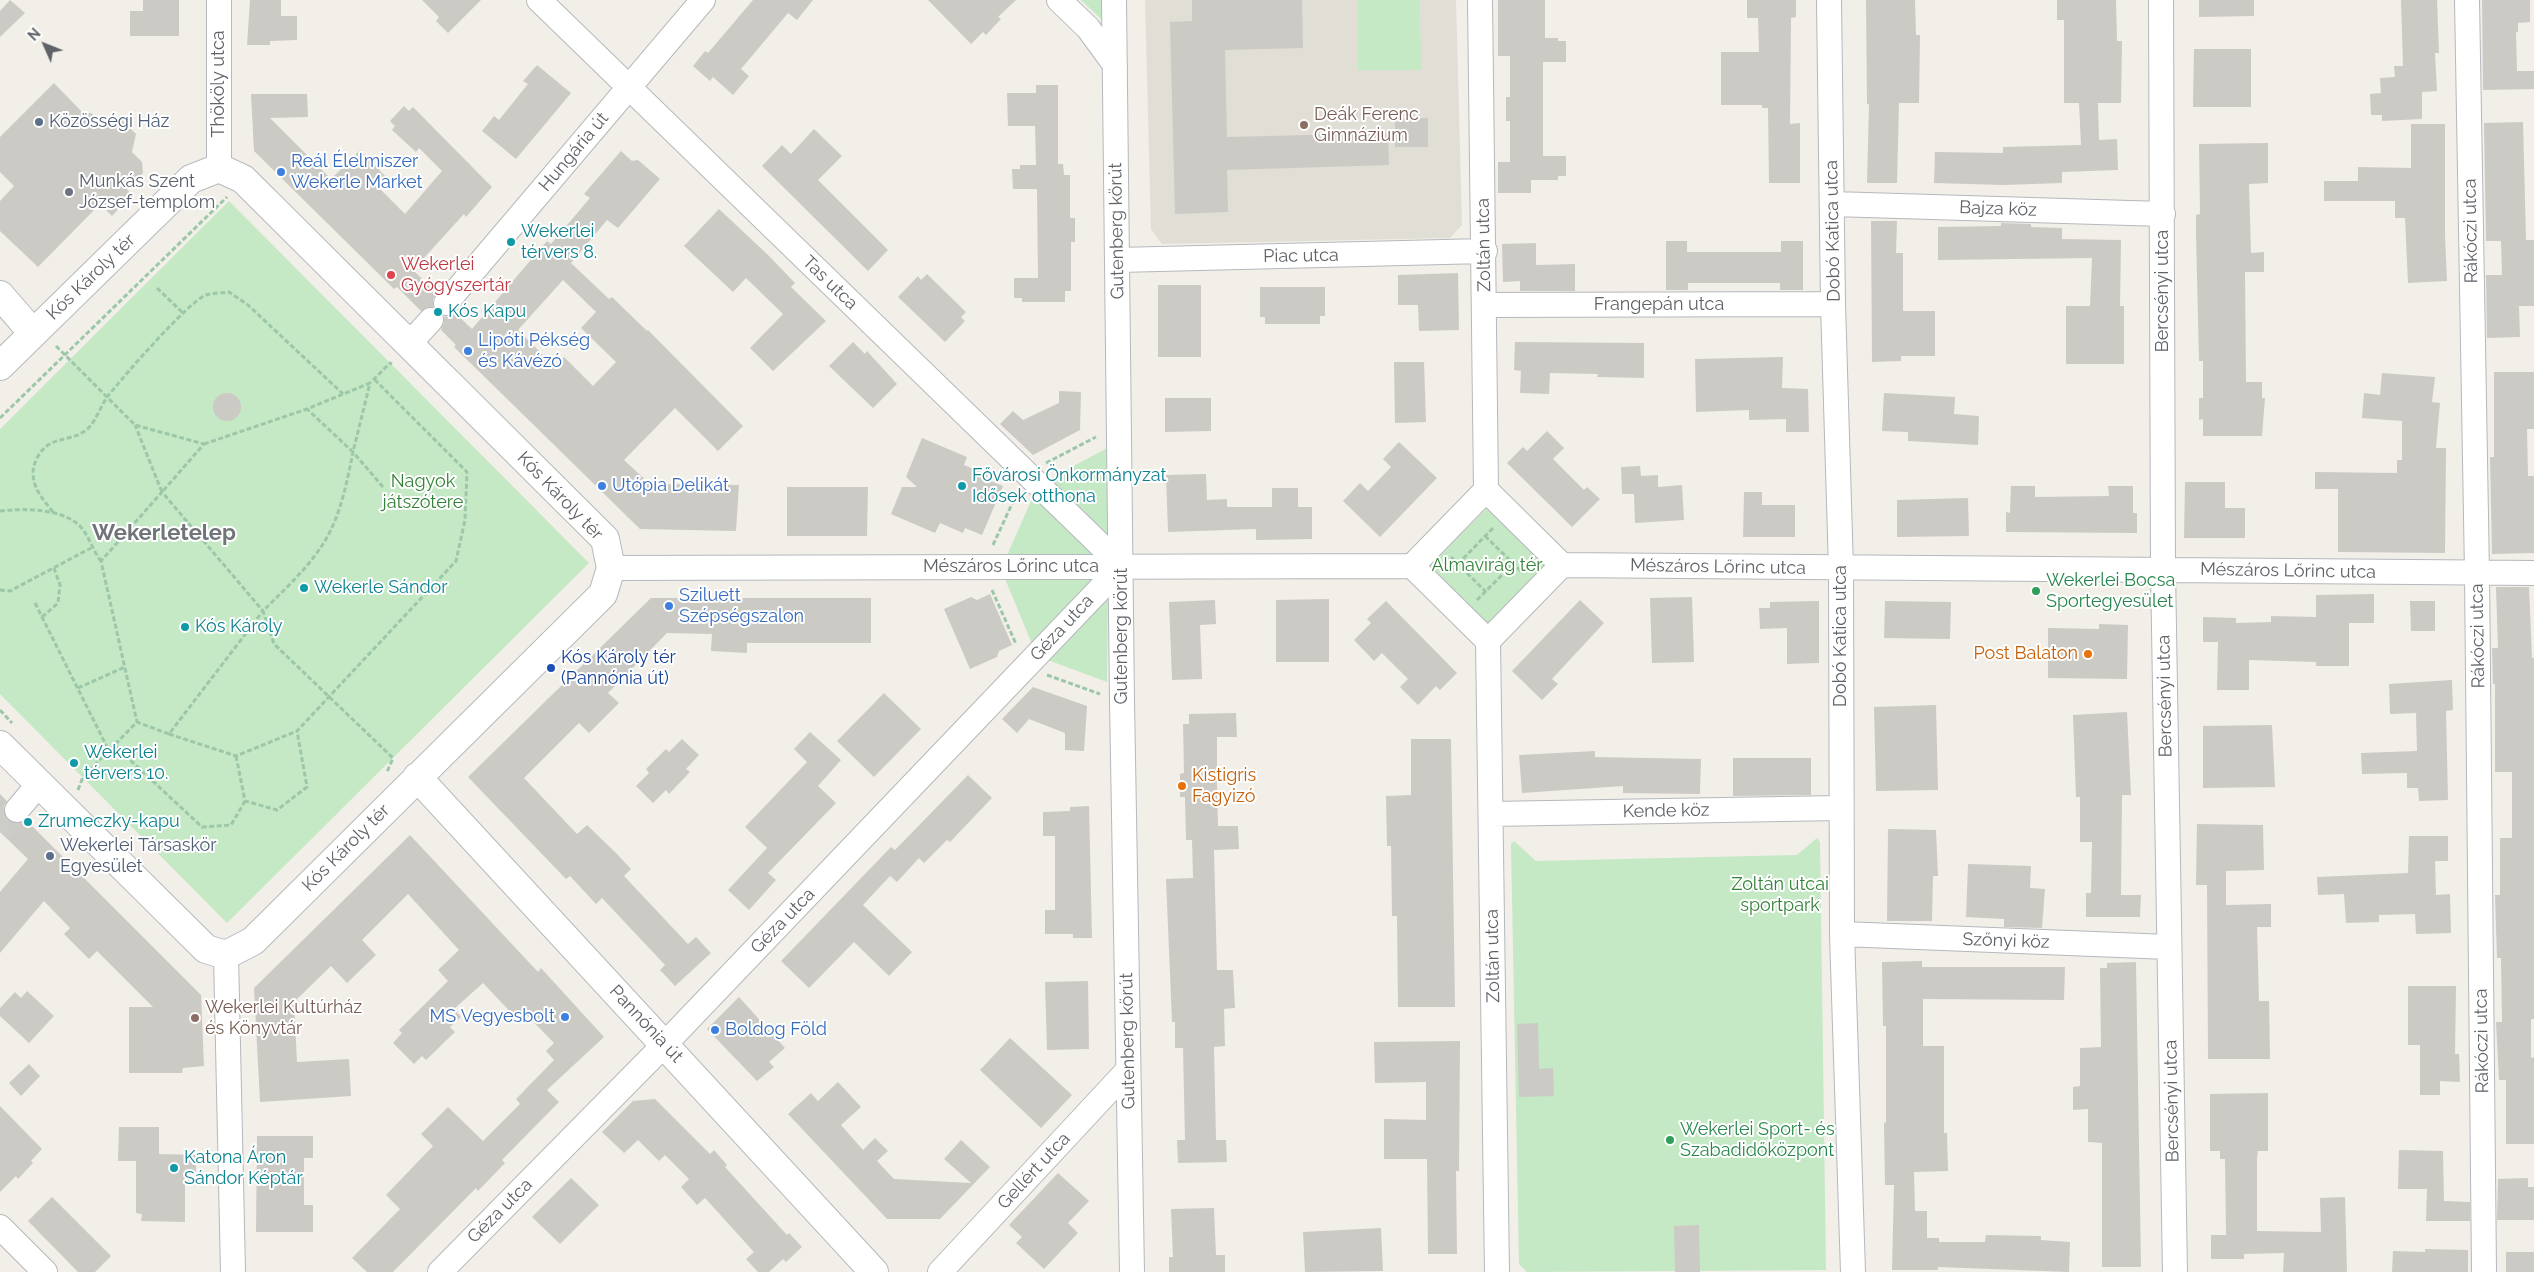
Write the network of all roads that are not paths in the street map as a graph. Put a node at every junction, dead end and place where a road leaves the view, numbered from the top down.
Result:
1 (219, 0) edge
2 (539, 0) edge
3 (703, 0) edge
4 (1059, 0) edge
5 (1114, 0) edge
6 (1480, 0) edge
7 (1829, 0) edge
8 (2161, 0) edge
9 (2467, 0) edge
10 (1115, 65) junction
11 (629, 87) junction
12 (219, 168) junction
13 (1833, 204) junction
14 (2163, 214) junction
15 (1484, 251) junction
16 (1118, 260) junction
17 (0, 295) edge
18 (1833, 304) junction
19 (1485, 306) junction
20 (33, 333) junction
21 (400, 354) junction
22 (0, 366) edge
23 (1486, 490) junction
24 (1562, 565) junction
25 (1122, 566) junction
26 (1412, 566) junction
27 (611, 568) junction
28 (1841, 569) junction
29 (2163, 570) junction
30 (2477, 573) junction
31 (2534, 573) edge
32 (1488, 641) junction
33 (0, 746) edge
34 (406, 773) junction
35 (39, 784) junction
36 (1840, 808) junction
37 (17, 810) tunnel mouth
38 (1491, 814) junction
39 (1842, 934) junction
40 (2169, 947) junction
41 (226, 955) junction
42 (665, 1044) junction
43 (1128, 1070) junction
44 (0, 1227) edge
45 (45, 1272) edge
46 (233, 1272) edge
47 (440, 1272) edge
48 (874, 1272) edge
49 (940, 1272) edge
50 (1132, 1272) edge
51 (1497, 1272) edge
52 (1853, 1272) edge
53 (2175, 1272) edge
54 (2484, 1272) edge

1 - 12 street, Thököly utca
2 - 11 street, Tas utca
3 - 11 street, Hungária út
4 - 10 street
5 - 10 street, Gutenberg körút
6 - 15 street, Zoltán utca
7 - 13 street, Dobó Katica utca
8 - 14 street, Bercsényi utca
9 - 30 street, Rákóczi utca
10 - 16 street, Gutenberg körút
11 - 21 street, Hungária út
11 - 25 street, Tas utca
12 - 20 street, Kós Károly tér
12 - 21 street, Kós Károly tér
13 - 14 street, Bajza köz
13 - 18 street, Dobó Katica utca
14 - 29 street, Bercsényi utca
15 - 16 street, Piac utca
15 - 19 street, Zoltán utca
16 - 25 street, Gutenberg körút
17 - 20 street
18 - 19 street, Frangepán utca
18 - 28 street, Dobó Katica utca
19 - 23 street, Zoltán utca
20 - 22 street, Kós Károly tér
21 - 27 street, Kós Károly tér
23 - 24 street
23 - 26 street
24 - 28 street, Mészáros Lőrinc utca
24 - 32 street
25 - 26 street, Mészáros Lőrinc utca
25 - 27 street, Mészáros Lőrinc utca
25 - 42 street, Géza utca
25 - 43 street, Gutenberg körút
26 - 32 street
27 - 34 street, Kós Károly tér
28 - 29 street, Mészáros Lőrinc utca
28 - 36 street, Dobó Katica utca
29 - 30 street, Mészáros Lőrinc utca
29 - 40 street, Bercsényi utca
30 - 31 street, Mészáros Lőrinc utca
30 - 54 street, Rákóczi utca
32 - 38 street, Zoltán utca
33 - 35 street
34 - 41 street, Kós Károly tér
34 - 42 street, Pannónia út
35 - 37 street
35 - 41 street
36 - 38 street, Kende köz
36 - 39 street, Dobó Katica utca
38 - 51 street, Zoltán utca
39 - 40 street, Szőnyi köz
39 - 52 street, Dobó Katica utca
40 - 53 street, Bercsényi utca
41 - 46 street
42 - 47 street, Géza utca
42 - 48 street, Pannónia út
43 - 49 street, Gellért utca
43 - 50 street, Gutenberg körút
44 - 45 street

